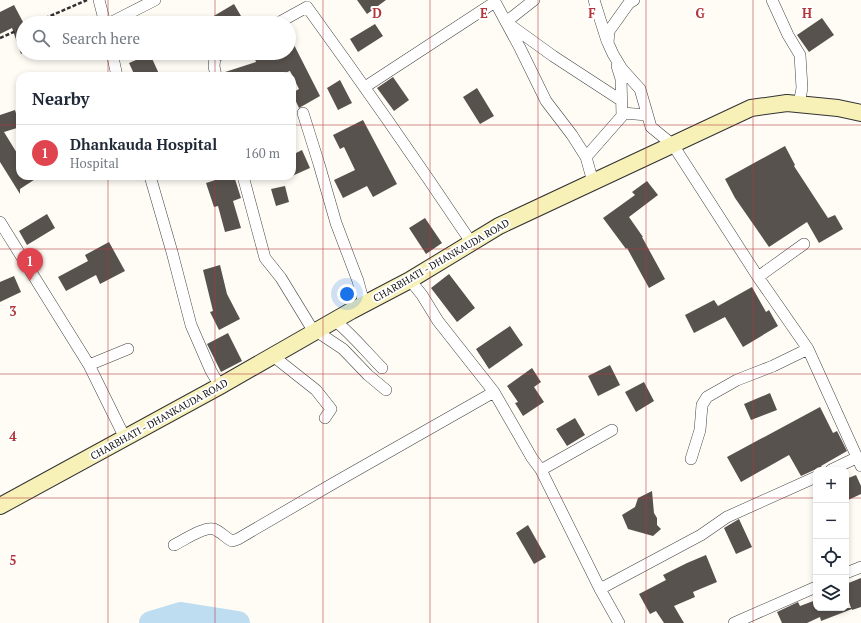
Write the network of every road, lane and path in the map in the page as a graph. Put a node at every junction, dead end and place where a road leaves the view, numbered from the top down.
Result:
1 (87, 0) edge
2 (99, 0) edge
3 (155, 0) edge
4 (534, 0) edge
5 (594, 0) edge
6 (634, 0) edge
7 (772, 0) edge
8 (495, 1) edge
9 (50, 16) edge
10 (103, 16) edge
11 (124, 16) edge
12 (291, 16) edge
13 (506, 22) junction
14 (16, 31) edge
15 (0, 38) edge
16 (608, 43) junction
17 (613, 54) junction
18 (114, 60) edge
19 (215, 60) edge
20 (116, 72) edge
21 (215, 72) edge
22 (365, 87) junction
23 (622, 102) junction
24 (799, 104) junction
25 (303, 113) dead end
26 (623, 113) junction
27 (861, 113) edge
28 (647, 114) junction
29 (673, 145) junction
30 (586, 157) junction
31 (151, 180) edge
32 (244, 180) edge
33 (593, 182) junction
34 (0, 222) edge
35 (471, 242) junction
36 (804, 244) dead end
37 (758, 277) junction
38 (410, 280) junction
39 (351, 311) junction
40 (334, 320) junction
41 (315, 331) junction
42 (808, 348) junction
43 (128, 349) dead end
44 (273, 356) junction
45 (89, 365) junction
46 (382, 368) dead end
47 (220, 386) junction
48 (386, 390) dead end
49 (494, 392) junction
50 (325, 418) dead end
51 (612, 430) dead end
52 (125, 438) junction
53 (691, 459) dead end
54 (859, 462) edge
55 (841, 467) edge
56 (541, 470) junction
57 (813, 478) edge
58 (0, 506) edge
59 (174, 545) dead end
60 (861, 567) edge
61 (849, 572) edge
62 (813, 588) edge
63 (600, 589) junction
64 (619, 623) edge
65 (734, 623) edge

1 - 9 path
2 - 10 street
3 - 11 street
4 - 13 street
5 - 16 street
6 - 16 street
7 - 24 street
8 - 13 street
8 - 22 street
12 - 22 street
13 - 23 street
13 - 30 street
14 - 15 path
16 - 17 street
17 - 23 street
17 - 28 street
18 - 20 street
19 - 21 street
22 - 35 street
23 - 26 street
24 - 27 street, CHARBHATI - DHANKAUDA ROAD
24 - 29 street, CHARBHATI - DHANKAUDA ROAD
25 - 39 street
26 - 28 street
26 - 30 street
28 - 29 street
29 - 33 street, CHARBHATI - DHANKAUDA ROAD
29 - 37 street
30 - 33 street
31 - 47 street
32 - 41 street
33 - 35 street, CHARBHATI - DHANKAUDA ROAD
34 - 45 street
35 - 38 street, CHARBHATI - DHANKAUDA ROAD
36 - 37 street
37 - 42 street
38 - 39 street, CHARBHATI - DHANKAUDA ROAD
38 - 49 street
39 - 40 street, CHARBHATI - DHANKAUDA ROAD
40 - 41 street, CHARBHATI - DHANKAUDA ROAD
40 - 46 street
41 - 44 street, CHARBHATI - DHANKAUDA ROAD
41 - 48 street
42 - 53 street
42 - 54 street
43 - 45 street
44 - 47 street, CHARBHATI - DHANKAUDA ROAD
44 - 50 street
45 - 52 street
47 - 52 street, CHARBHATI - DHANKAUDA ROAD
49 - 56 street
49 - 59 street
51 - 56 street
52 - 58 street, CHARBHATI - DHANKAUDA ROAD
54 - 55 street
56 - 63 street
57 - 63 street
60 - 61 street
62 - 65 street
63 - 64 street

